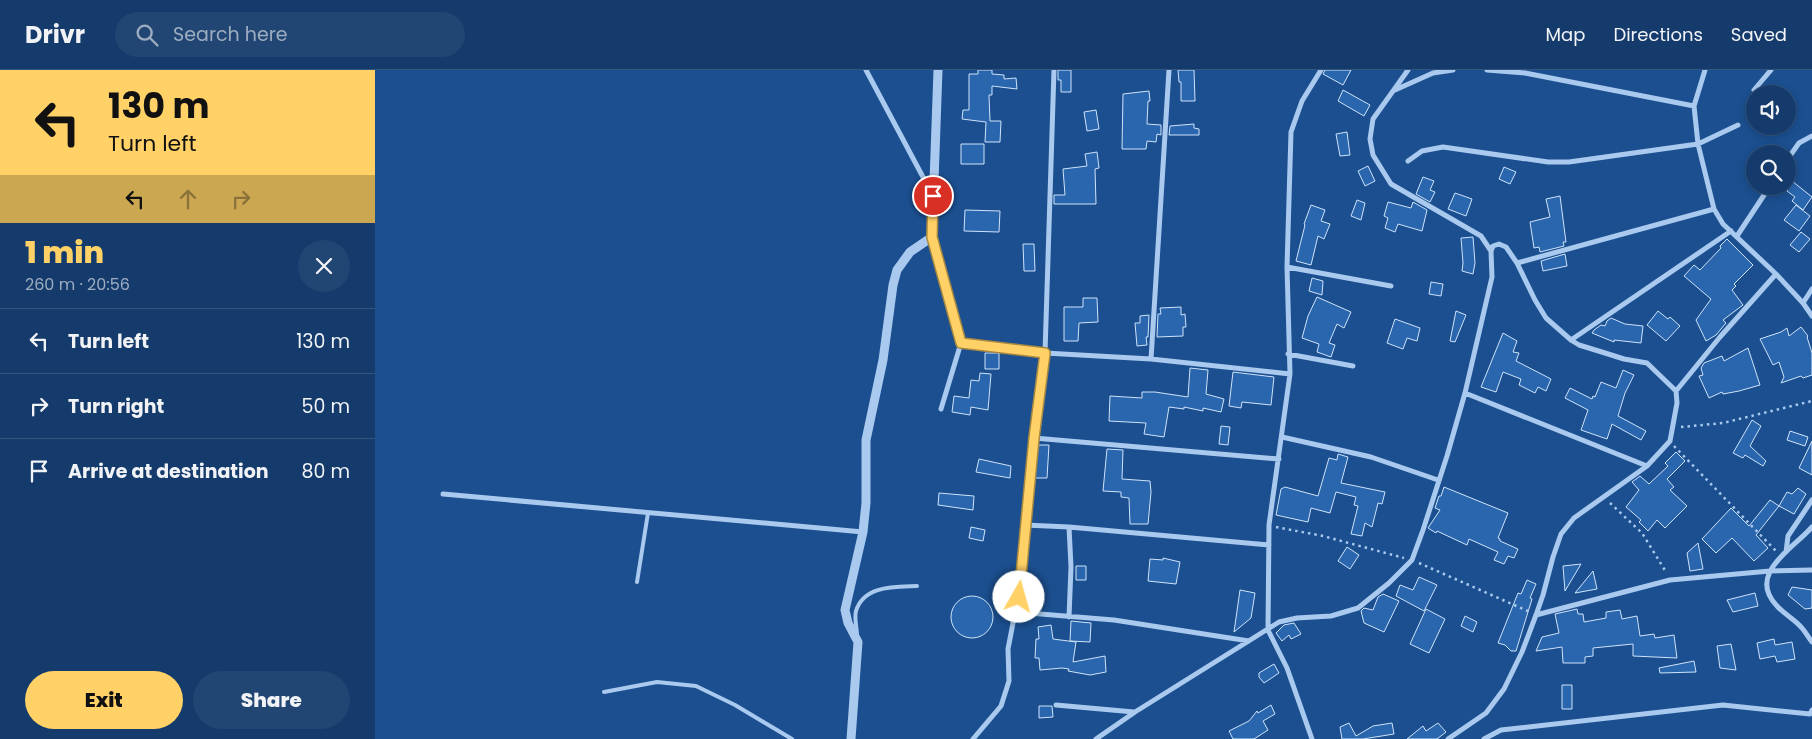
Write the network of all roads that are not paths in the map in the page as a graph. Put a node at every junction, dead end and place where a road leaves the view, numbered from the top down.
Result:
1 (865, 70) edge
2 (938, 70) edge
3 (1054, 70) edge
4 (1169, 70) edge
5 (1321, 70) edge
6 (1408, 70) edge
7 (1453, 70) edge
8 (1487, 70) edge
9 (1705, 70) edge
10 (1771, 70) edge
11 (1758, 85) edge
12 (1395, 90) junction
13 (1694, 106) junction
14 (1738, 125) dead end
15 (1812, 136) edge
16 (1698, 144) junction
17 (1796, 147) edge
18 (1408, 161) dead end
19 (1764, 195) edge
20 (933, 196) junction
21 (1714, 210) junction
22 (1731, 231) junction
23 (1737, 236) junction
24 (932, 237) junction
25 (1491, 251) junction
26 (1517, 263) junction
27 (1287, 267) junction
28 (1776, 274) junction
29 (1391, 286) dead end
30 (1812, 289) edge
31 (1803, 303) junction
32 (1812, 316) edge
33 (1571, 340) junction
34 (961, 343) junction
35 (1045, 353) junction
36 (1289, 354) junction
37 (1151, 359) junction
38 (1353, 366) dead end
39 (1290, 374) junction
40 (1675, 391) junction
41 (1465, 393) junction
42 (941, 409) dead end
43 (1034, 438) junction
44 (1282, 438) junction
45 (1279, 459) junction
46 (1647, 466) junction
47 (1438, 480) junction
48 (443, 494) dead end
49 (1812, 500) edge
50 (648, 513) junction
51 (1025, 525) junction
52 (1069, 527) junction
53 (1812, 527) edge
54 (863, 532) junction
55 (1269, 545) junction
56 (1786, 552) junction
57 (1812, 570) edge
58 (1770, 571) junction
59 (637, 582) dead end
60 (917, 586) dead end
61 (1015, 612) junction
62 (1536, 615) junction
63 (1069, 617) junction
64 (1268, 630) junction
65 (1249, 641) junction
66 (858, 642) junction
67 (1812, 642) edge
68 (605, 692) dead end
69 (1056, 705) dead end
70 (1135, 712) junction
71 (1811, 712) edge
72 (793, 739) edge
73 (851, 739) edge
74 (973, 739) edge
75 (1096, 739) edge
76 (1313, 739) edge
77 (1448, 739) edge
78 (1484, 739) edge

1 - 20 street
2 - 20 street
3 - 35 street
4 - 37 street
5 - 27 street
6 - 12 street
7 - 12 street
8 - 13 street
9 - 13 street
10 - 11 street
12 - 25 street
13 - 16 street
14 - 16 street
15 - 17 street
16 - 18 street
16 - 21 street
19 - 23 street
20 - 24 street
21 - 22 street
21 - 26 street
22 - 23 street
22 - 33 street
23 - 28 street
24 - 34 street
24 - 54 street
25 - 26 street
25 - 41 street
26 - 33 street
27 - 29 street
27 - 36 street
28 - 31 street
28 - 40 street
30 - 31 street
31 - 32 street
33 - 40 street
34 - 35 street
34 - 42 street
35 - 37 street
35 - 43 street
36 - 38 street
36 - 39 street
37 - 39 street
39 - 44 street
40 - 46 street
41 - 46 street
41 - 47 street
43 - 45 street
43 - 51 street
44 - 45 street
44 - 47 street
45 - 55 street
46 - 62 street
47 - 64 street
48 - 50 street
49 - 56 street
50 - 54 street
50 - 59 lane
51 - 52 street
51 - 61 street
52 - 55 street
52 - 63 street
53 - 56 street
54 - 66 street
55 - 64 street
56 - 58 street
57 - 58 street
58 - 62 street
58 - 67 street
60 - 66 lane
61 - 63 street
61 - 74 street
62 - 77 street
63 - 65 street
64 - 65 street
64 - 76 street
65 - 70 street
66 - 73 street
68 - 72 lane
69 - 70 street
70 - 75 street
71 - 78 street

